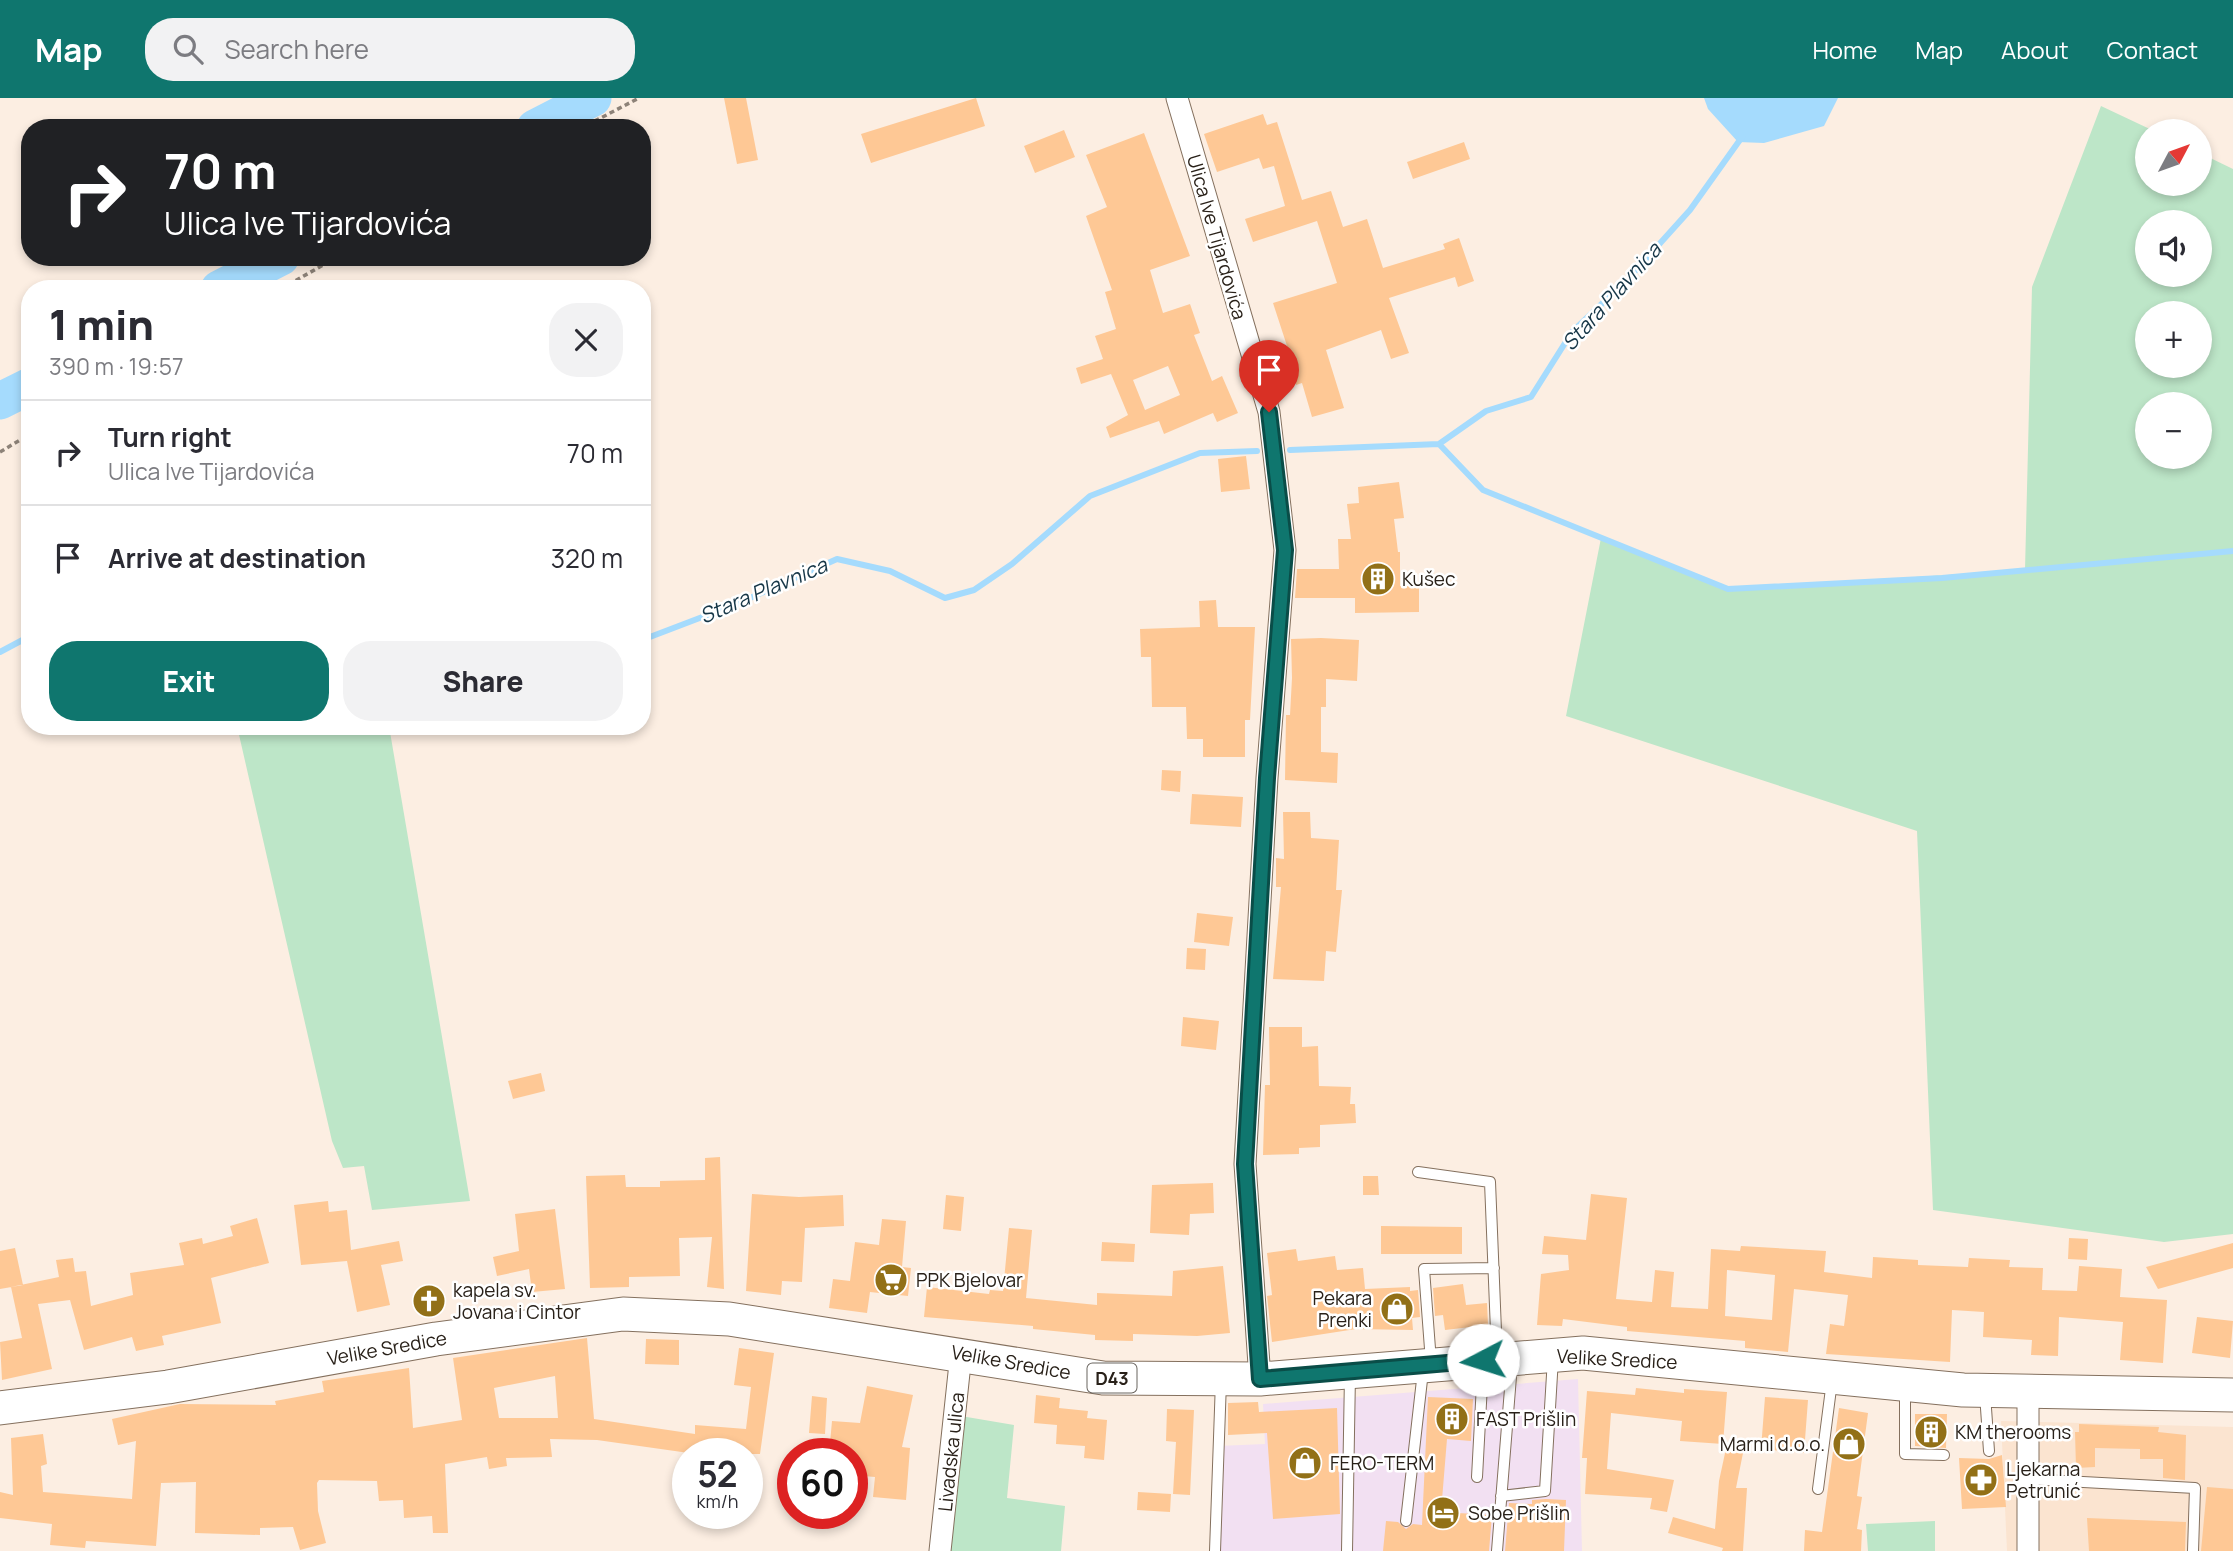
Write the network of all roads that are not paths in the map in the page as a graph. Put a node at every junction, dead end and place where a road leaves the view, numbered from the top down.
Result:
1 (1177, 98) edge
2 (1418, 1172) dead end
3 (1494, 1268) junction
4 (961, 1354) junction
5 (1553, 1355) junction
6 (1498, 1359) junction
7 (1427, 1365) junction
8 (1350, 1371) junction
9 (1833, 1375) junction
10 (1221, 1378) junction
11 (1260, 1379) junction
12 (1905, 1383) junction
13 (1984, 1391) junction
14 (2028, 1393) junction
15 (2233, 1395) edge
16 (0, 1408) edge
17 (1989, 1451) dead end
18 (1944, 1455) dead end
19 (1477, 1477) dead end
20 (2027, 1479) junction
21 (1818, 1489) dead end
22 (1502, 1496) junction
23 (1406, 1521) dead end
24 (940, 1551) edge
25 (1215, 1551) edge
26 (1347, 1551) edge
27 (1497, 1551) edge
28 (2028, 1551) edge
29 (2193, 1551) edge

1 - 11 street, Ulica Ive Tijardovića
2 - 3 lane
3 - 6 lane
3 - 7 lane
4 - 10 main road, Velike Sredice / D43
4 - 16 main road, Velike Sredice / D43
4 - 24 street, Livadska ulica
5 - 6 main road, Velike Sredice / D43
5 - 9 main road, Velike Sredice / D43
5 - 22 lane
6 - 7 main road, Velike Sredice / D43
6 - 19 lane
6 - 22 lane
7 - 8 main road, Velike Sredice / D43
7 - 23 lane
8 - 11 main road, Velike Sredice / D43
8 - 26 lane
9 - 12 main road, Velike Sredice / D43
9 - 21 lane
10 - 11 main road, Velike Sredice / D43
10 - 25 lane
12 - 13 main road, Velike Sredice / D43
12 - 18 lane
13 - 14 main road, Velike Sredice / D43
13 - 17 lane
14 - 15 main road, Velike Sredice / D43
14 - 20 street
20 - 28 street
20 - 29 lane
22 - 27 lane

